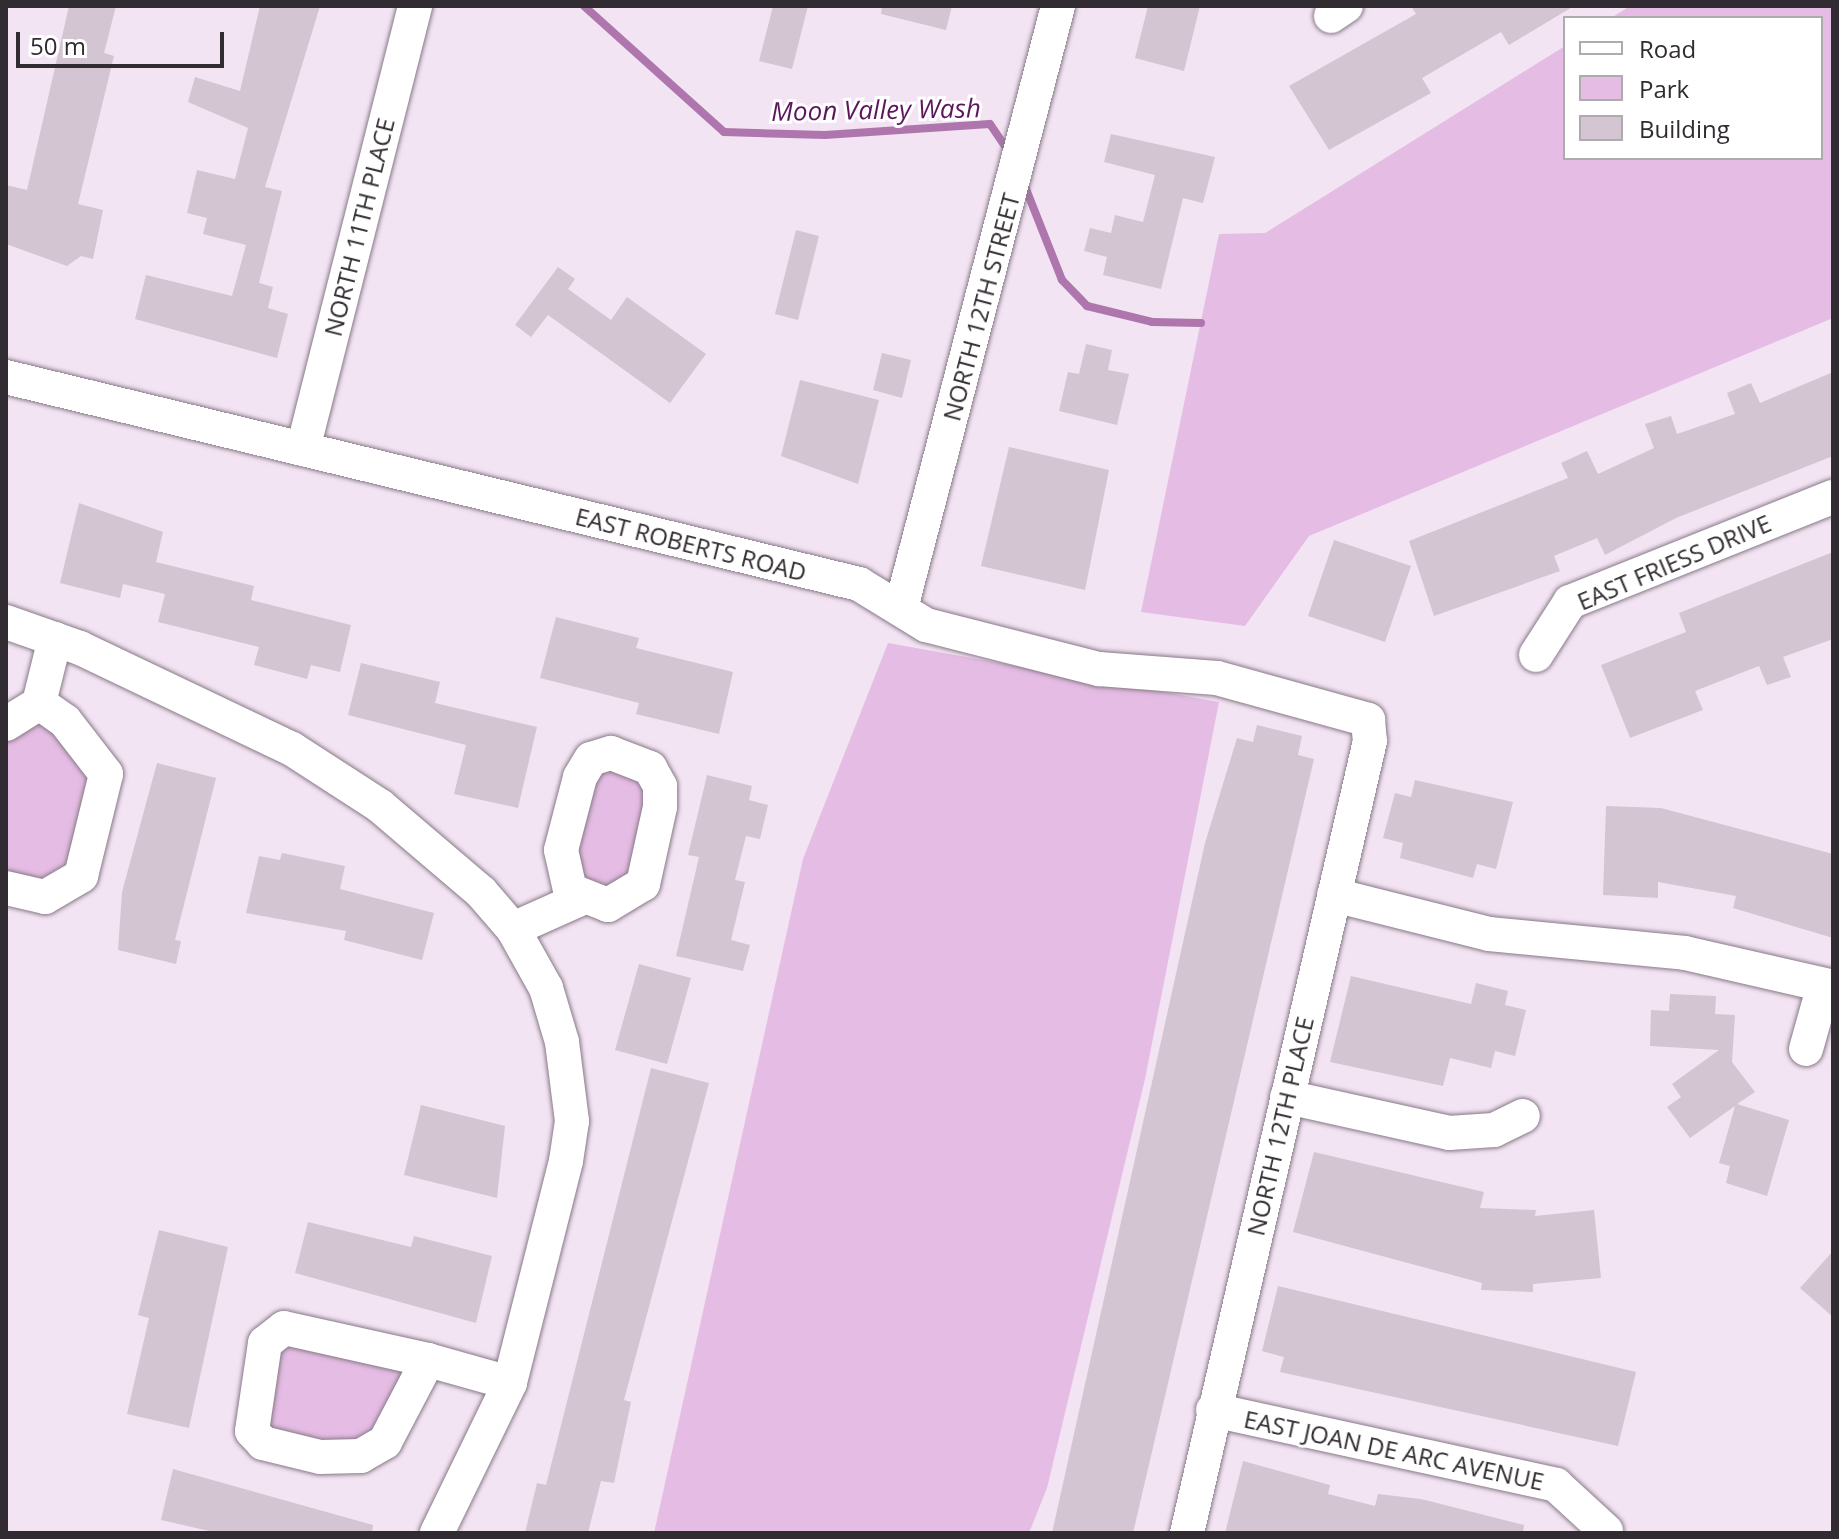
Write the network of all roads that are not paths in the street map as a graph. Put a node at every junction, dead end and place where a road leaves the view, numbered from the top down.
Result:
1 (415, 6) edge
2 (1058, 6) edge
3 (6, 377) edge
4 (303, 449) junction
5 (1833, 497) edge
6 (901, 608) junction
7 (6, 622) edge
8 (55, 639) junction
9 (1536, 655) dead end
10 (39, 703) junction
11 (1368, 720) joint
12 (6, 724) edge
13 (6, 888) edge
14 (1334, 895) junction
15 (580, 899) dead end
16 (513, 929) junction
17 (1828, 986) edge
18 (1806, 1049) dead end
19 (1287, 1097) junction
20 (1523, 1116) dead end
21 (428, 1360) junction
22 (510, 1383) junction
23 (1213, 1410) junction
24 (1606, 1531) dead end
25 (437, 1533) edge
26 (1187, 1533) edge

1 - 4 street, NORTH 11TH PLACE
2 - 6 street, NORTH 12TH STREET
3 - 4 street, EAST ROBERTS ROAD
4 - 6 street, EAST ROBERTS ROAD
5 - 9 street, EAST FRIESS DRIVE
6 - 11 street, EAST ROBERTS ROAD
7 - 8 street
8 - 10 street
8 - 16 street
10 - 12 street
10 - 13 street
11 - 14 street, NORTH 12TH PLACE
14 - 17 street
14 - 19 street, NORTH 12TH PLACE
15 - 16 street
16 - 22 street
17 - 18 street
19 - 20 street
19 - 23 street, NORTH 12TH PLACE
21 - 21 street
21 - 22 street
22 - 25 street
23 - 24 street, EAST JOAN DE ARC AVENUE
23 - 26 street, NORTH 12TH PLACE

